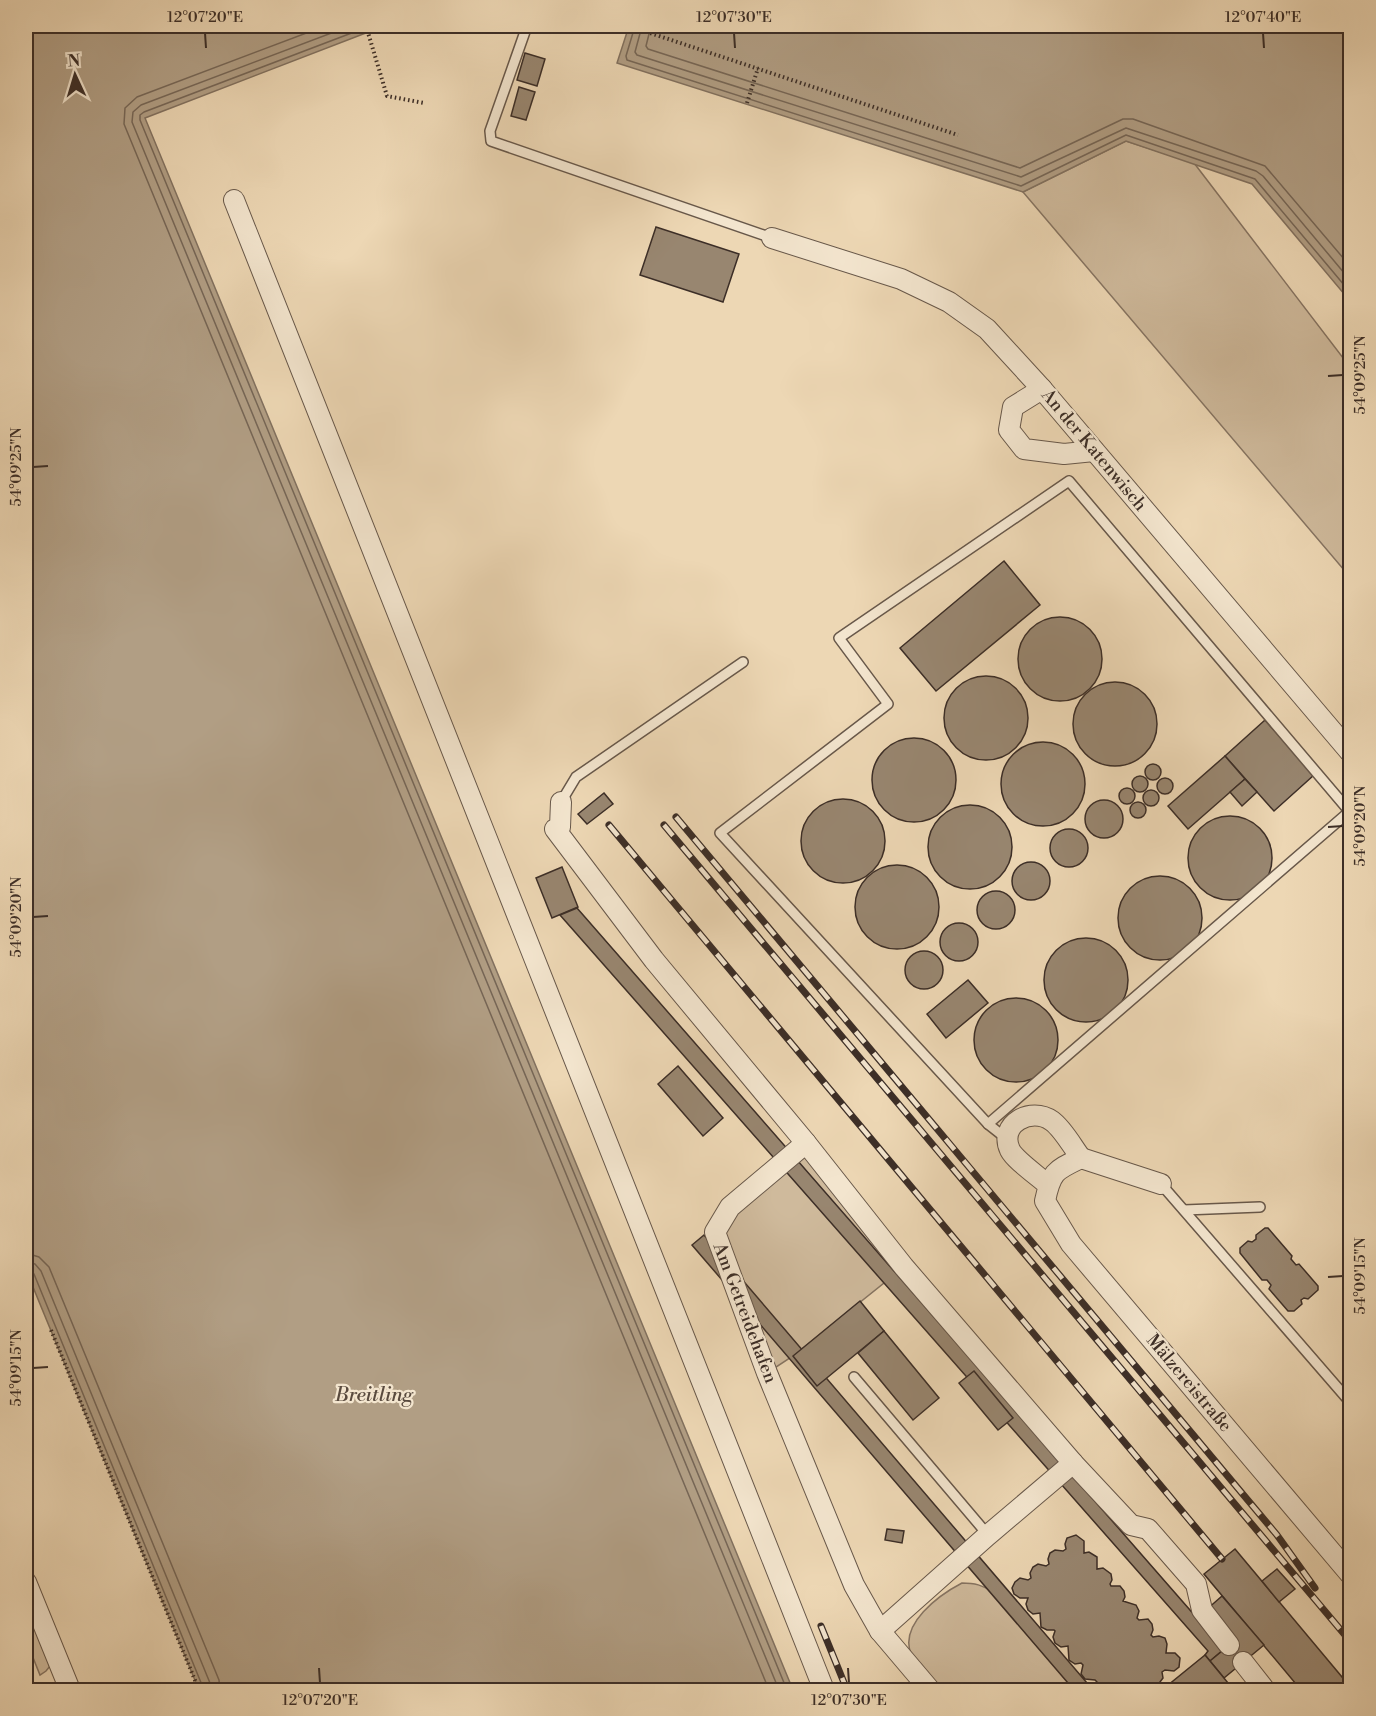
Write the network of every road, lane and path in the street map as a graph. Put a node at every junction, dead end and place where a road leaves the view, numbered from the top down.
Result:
1 (366, 26) edge
2 (527, 26) edge
3 (629, 26) edge
4 (758, 68) junction
5 (424, 103) dead end
6 (747, 103) dead end
7 (958, 135) dead end
8 (234, 200) dead end
9 (772, 238) joint
10 (1042, 389) junction
11 (1094, 451) junction
12 (743, 662) dead end
13 (1350, 752) edge
14 (561, 802) joint
15 (1350, 812) edge
16 (988, 1125) junction
17 (1007, 1139) junction
18 (806, 1143) junction
19 (1081, 1158) junction
20 (1161, 1184) joint
21 (1048, 1185) junction
22 (1260, 1207) dead end
23 (1184, 1210) junction
24 (51, 1330) dead end
25 (854, 1377) dead end
26 (1350, 1401) edge
27 (1073, 1463) junction
28 (988, 1535) junction
29 (1350, 1574) edge
30 (26, 1582) edge
31 (880, 1631) junction
32 (1229, 1645) dead end
33 (1243, 1662) dead end
34 (70, 1690) edge
35 (199, 1690) edge
36 (824, 1690) edge
37 (930, 1690) edge
38 (1265, 1690) edge

1 - 5 path
2 - 9 lane
3 - 4 path
4 - 6 path
4 - 7 path
8 - 36 street
9 - 10 street, An der Katenwisch
10 - 11 street, An der Katenwisch
10 - 11 street
11 - 13 street, An der Katenwisch
12 - 14 lane
14 - 18 street
15 - 16 lane
15 - 16 lane
16 - 17 lane
17 - 19 street
17 - 21 street
18 - 27 street
18 - 31 street, Am Getreidehafen
19 - 20 street
19 - 21 street
20 - 23 lane
21 - 29 street, Mälzereistraße
22 - 23 lane
23 - 26 lane
24 - 35 path
25 - 28 lane
27 - 28 street
27 - 32 street
28 - 31 street
30 - 34 street
31 - 37 street, Am Getreidehafen
33 - 38 street

